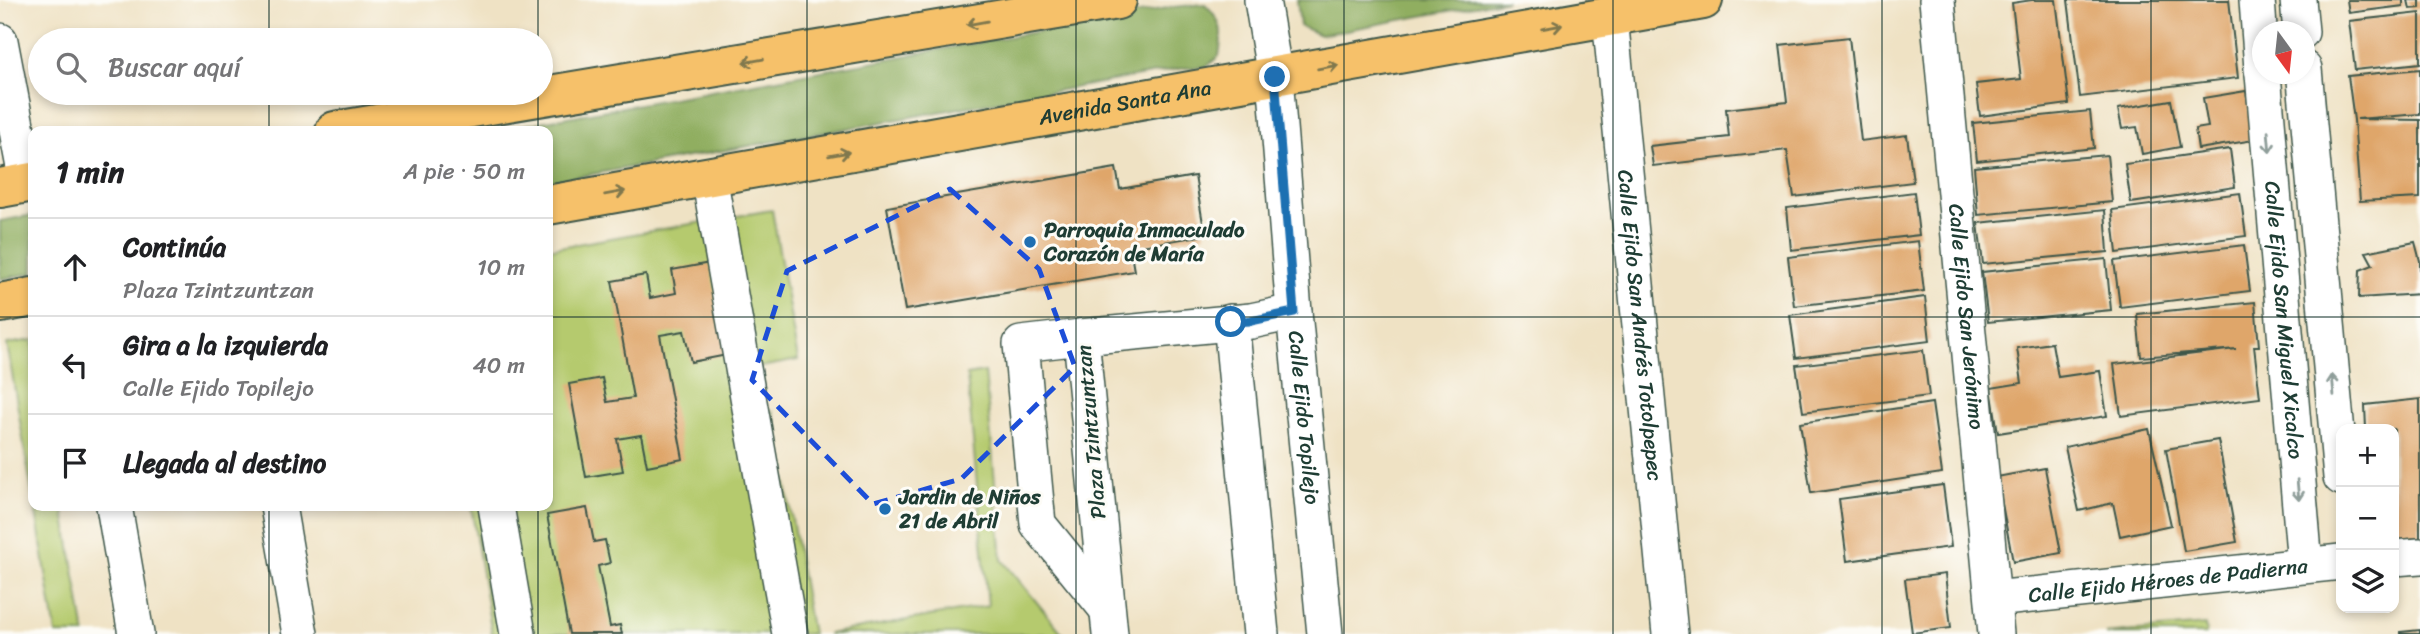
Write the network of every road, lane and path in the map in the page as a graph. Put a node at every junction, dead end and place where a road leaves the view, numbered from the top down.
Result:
1 (1117, 0) edge
2 (1262, 0) edge
3 (1703, 0) edge
4 (1937, 0) edge
5 (2257, 0) edge
6 (2298, 0) edge
7 (1610, 17) junction
8 (2259, 21) edge
9 (2300, 21) edge
10 (0, 41) edge
11 (1275, 77) junction
12 (2264, 84) edge
13 (2306, 84) edge
14 (553, 94) edge
15 (490, 105) edge
16 (7, 117) edge
17 (365, 126) edge
18 (709, 176) junction
19 (20, 184) edge
20 (553, 204) edge
21 (28, 298) edge
22 (0, 303) edge
23 (1294, 312) junction
24 (1231, 322) junction
25 (1081, 337) junction
26 (2336, 424) edge
27 (115, 511) edge
28 (279, 511) edge
29 (497, 511) edge
30 (2420, 556) edge
31 (2399, 558) edge
32 (2336, 562) edge
33 (2305, 565) junction
34 (1994, 599) junction
35 (1109, 621) edge
36 (136, 634) edge
37 (300, 634) edge
38 (518, 634) edge
39 (790, 634) edge
40 (1261, 634) edge
41 (1325, 634) edge
42 (1670, 634) edge
43 (1996, 634) edge

1 -> 14 main road
2 - 11 street, Calle Ejido Topilejo
3 - 7 main road, Avenida Santa Ana
4 - 34 street, Calle Ejido San Jerónimo
5 - 8 street, Calle Ejido San Miguel Xicalco
6 - 9 street
11 -> 7 main road, Avenida Santa Ana
7 - 42 street, Calle Ejido San Andrés Totolpepec
10 - 16 street
18 -> 11 main road, Avenida Santa Ana
11 - 23 street, Calle Ejido Topilejo
12 -> 33 street, Calle Ejido San Miguel Xicalco
26 -> 13 street, Calle Ejido San Miguel Xicalco
15 -> 17 main road
16 - 19 street
20 -> 18 main road, Avenida Santa Ana
18 - 39 street
21 - 22 main road
23 - 24 street, Plaza Tzintzuntzan
23 - 41 street, Calle Ejido Topilejo
24 - 25 street, Plaza Tzintzuntzan
24 - 40 street
25 - 35 street, Plaza Tzintzuntzan
25 - 35 street
27 - 36 street
28 - 37 street
29 - 38 street
30 - 31 street
32 - 33 street, Calle Ejido Héroes de Padierna
33 - 34 street, Calle Ejido Héroes de Padierna
34 - 43 street, Calle Ejido San Jerónimo

